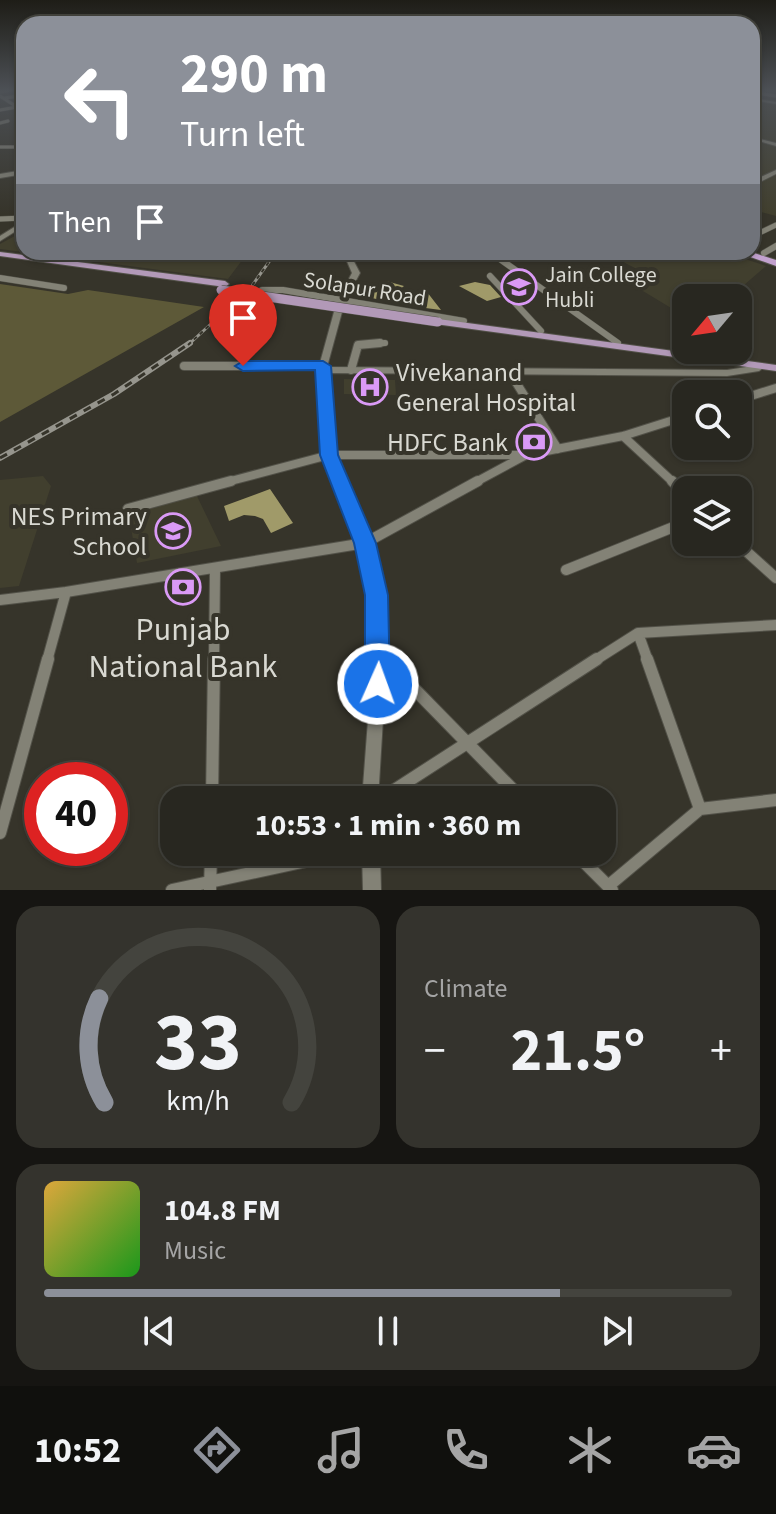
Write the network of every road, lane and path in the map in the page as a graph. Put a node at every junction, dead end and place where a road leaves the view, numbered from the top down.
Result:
1 (16, 226) edge
2 (0, 239) edge
3 (776, 246) edge
4 (760, 252) edge
5 (764, 253) junction
6 (776, 257) edge
7 (29, 260) edge
8 (350, 260) edge
9 (501, 260) edge
10 (490, 276) dead end
11 (0, 278) edge
12 (64, 288) dead end
13 (259, 293) junction
14 (340, 305) junction
15 (462, 323) junction
16 (541, 331) junction
17 (385, 343) dead end
18 (618, 343) junction
19 (184, 366) dead end
20 (322, 368) junction
21 (759, 368) junction
22 (776, 368) edge
23 (351, 370) junction
24 (510, 373) junction
25 (776, 388) edge
26 (752, 396) edge
27 (672, 420) edge
28 (623, 436) junction
29 (558, 449) junction
30 (329, 455) junction
31 (526, 455) junction
32 (672, 482) edge
33 (128, 509) dead end
34 (672, 528) edge
35 (365, 543) junction
36 (752, 556) edge
37 (215, 570) junction
38 (566, 570) dead end
39 (776, 578) edge
40 (66, 592) junction
41 (0, 600) edge
42 (776, 625) edge
43 (638, 633) junction
44 (380, 654) junction
45 (466, 741) junction
46 (212, 786) edge
47 (371, 786) edge
48 (400, 786) edge
49 (509, 786) edge
50 (776, 800) edge
51 (700, 809) junction
52 (0, 833) edge
53 (211, 866) edge
54 (291, 866) edge
55 (371, 866) edge
56 (588, 866) edge
57 (210, 886) edge
58 (610, 888) edge
59 (172, 890) edge
60 (372, 890) edge

1 - 2 street
3 - 5 street
4 - 5 highway
5 - 6 highway
7 - 13 main road, bridge
8 - 14 street
9 - 18 street
10 - 16 street
11 - 12 street
13 - 14 street
13 - 14 street
13 - 15 main road, bridge
14 - 15 street
14 - 20 street
15 - 16 main road
15 - 21 main road
16 - 18 main road
17 - 23 street
18 - 22 main road
19 - 20 street
20 - 23 street
20 - 30 street
21 - 22 main road
21 - 24 street
23 - 24 street
24 - 29 street
25 - 26 street
27 - 28 street
28 - 29 street
28 - 32 street
29 - 31 street
30 - 31 street
30 - 33 street
30 - 35 street
31 - 35 street
34 - 38 street
35 - 37 street
35 - 44 street
36 - 39 street
37 - 40 street
37 - 46 street
40 - 41 street
40 - 52 street
42 - 43 street
43 - 45 street
43 - 51 street
44 - 45 street
44 - 47 street
45 - 48 street
45 - 49 street
50 - 51 street
51 - 58 street
53 - 57 street
54 - 57 street
55 - 60 street
56 - 58 street
57 - 59 street

